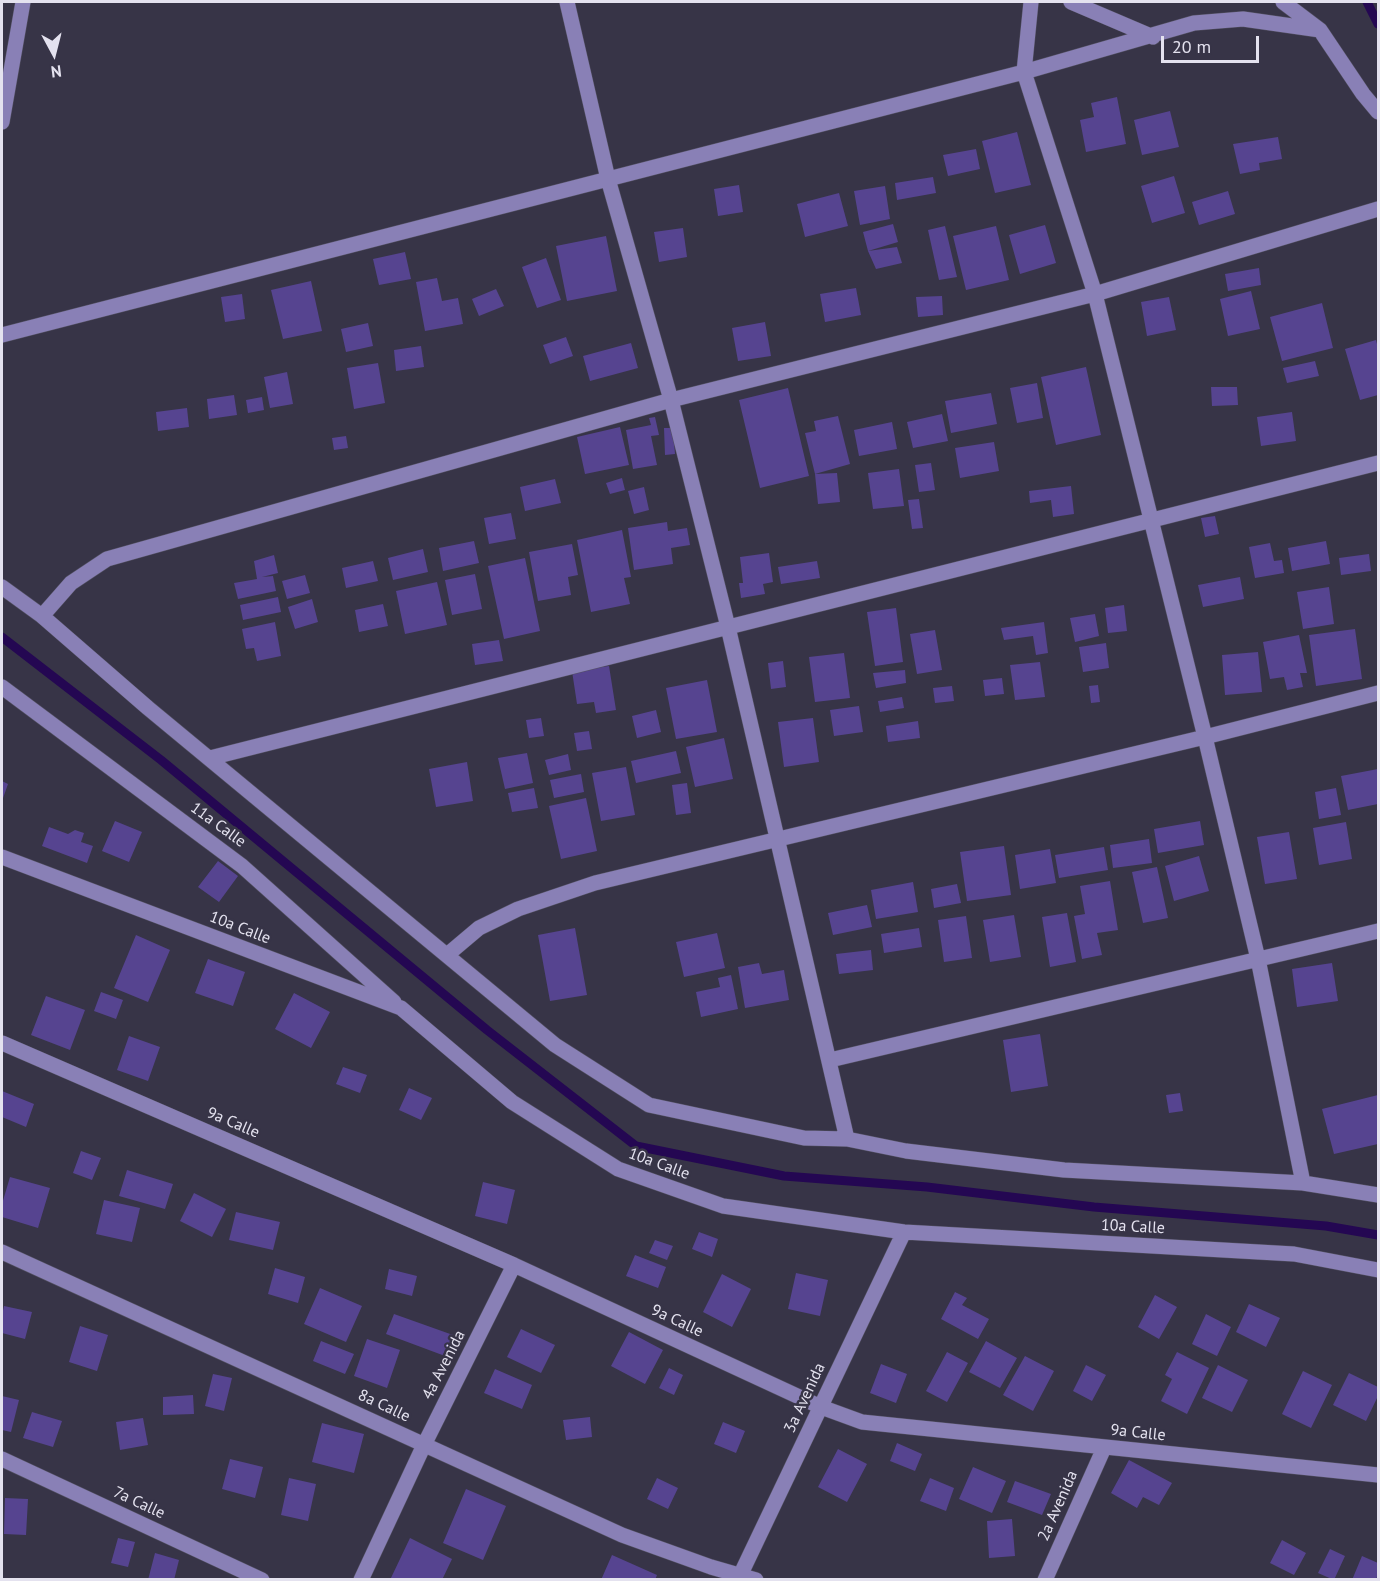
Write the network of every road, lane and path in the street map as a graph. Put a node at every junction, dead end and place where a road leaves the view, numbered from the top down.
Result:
1 (23, 2) edge
2 (567, 2) edge
3 (1031, 2) edge
4 (1071, 2) edge
5 (1282, 2) edge
6 (1320, 30) junction
7 (1153, 37) junction
8 (1024, 72) junction
9 (1378, 112) edge
10 (2, 122) edge
11 (608, 179) junction
12 (1378, 208) edge
13 (1095, 294) junction
14 (2, 334) edge
15 (671, 400) junction
16 (1378, 463) edge
17 (1152, 521) junction
18 (2, 587) edge
19 (42, 616) junction
20 (728, 627) junction
21 (2, 687) edge
22 (1378, 693) edge
23 (1205, 737) junction
24 (210, 758) junction
25 (778, 840) junction
26 (2, 856) edge
27 (1378, 931) edge
28 (447, 955) junction
29 (1258, 959) junction
30 (401, 1008) junction
31 (2, 1043) edge
32 (830, 1060) junction
33 (847, 1139) junction
34 (1303, 1184) junction
35 (1378, 1195) edge
36 (904, 1232) junction
37 (2, 1252) edge
38 (514, 1265) junction
39 (1378, 1270) edge
40 (820, 1407) junction
41 (424, 1444) junction
42 (1104, 1448) junction
43 (2, 1459) edge
44 (1378, 1475) edge
45 (739, 1577) edge
46 (262, 1580) edge
47 (361, 1580) edge
48 (756, 1580) edge
49 (1045, 1580) edge

1 - 10 street
2 - 11 street
3 - 8 street
4 - 7 street
5 - 6 street
6 - 7 street
6 - 9 street
7 - 8 street
8 - 11 street
8 - 13 street
11 - 14 street
11 - 15 street
12 - 13 street
13 - 15 street
13 - 17 street
15 - 19 street
15 - 20 street
16 - 17 street
17 - 20 street
17 - 23 street
18 - 19 street
19 - 24 street
20 - 24 street
20 - 25 street
21 - 30 street, 11a Calle
22 - 23 street
23 - 25 street
23 - 29 street
24 - 28 street
25 - 28 street
25 - 32 street
26 - 30 street, 10a Calle
27 - 29 street
28 - 33 street
29 - 32 street
29 - 34 street
30 - 36 street, 10a Calle
31 - 38 street, 9a Calle
32 - 33 street
33 - 34 street
34 - 35 street
36 - 39 street, 10a Calle
36 - 40 street, 3a Avenida
37 - 41 street, 8a Calle
38 - 40 street, 9a Calle
38 - 41 street, 4a Avenida
40 - 42 street, 9a Calle
40 - 45 street, 3a Avenida
41 - 45 street, 8a Calle
41 - 47 street, 4a Avenida
42 - 44 street, 9a Calle
42 - 49 street, 2a Avenida
43 - 46 street, 7a Calle
45 - 48 street, 8a Calle

